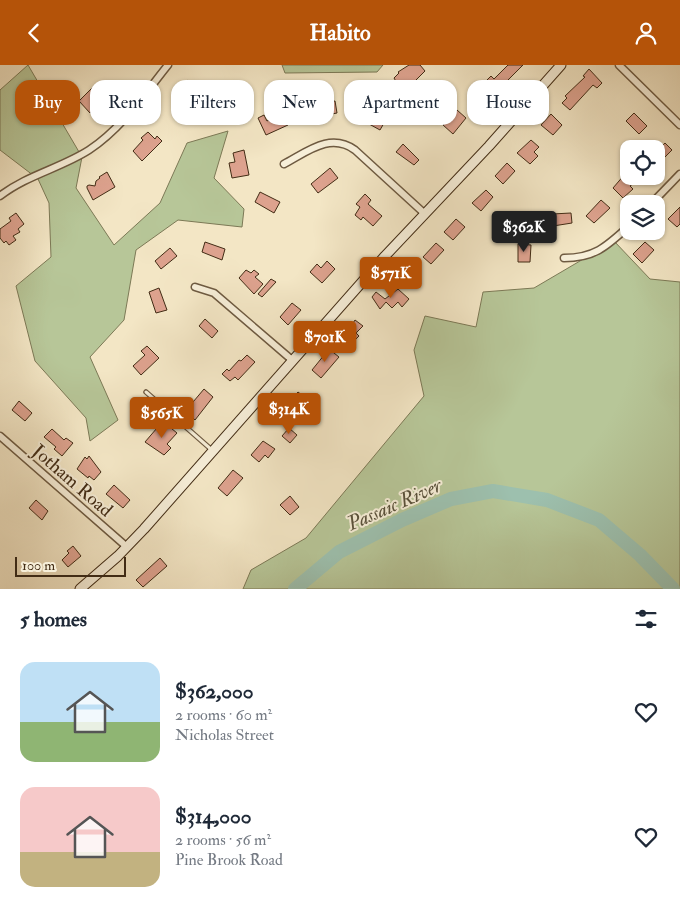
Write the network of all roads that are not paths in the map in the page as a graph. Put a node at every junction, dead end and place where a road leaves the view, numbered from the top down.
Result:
1 (168, 65) edge
2 (619, 65) edge
3 (559, 66) edge
4 (680, 125) edge
5 (284, 164) dead end
6 (680, 174) edge
7 (660, 195) edge
8 (0, 196) edge
9 (426, 214) junction
10 (620, 233) edge
11 (564, 258) dead end
12 (195, 287) dead end
13 (292, 360) junction
14 (146, 391) dead end
15 (0, 436) edge
16 (213, 451) junction
17 (127, 547) junction
18 (80, 589) edge

1 - 8 street
2 - 4 street
3 - 9 street
5 - 9 street
6 - 7 street
9 - 13 street
10 - 11 street
12 - 13 street
13 - 16 street
14 - 16 lane
15 - 17 street, Jotham Road
16 - 17 street
17 - 18 street

